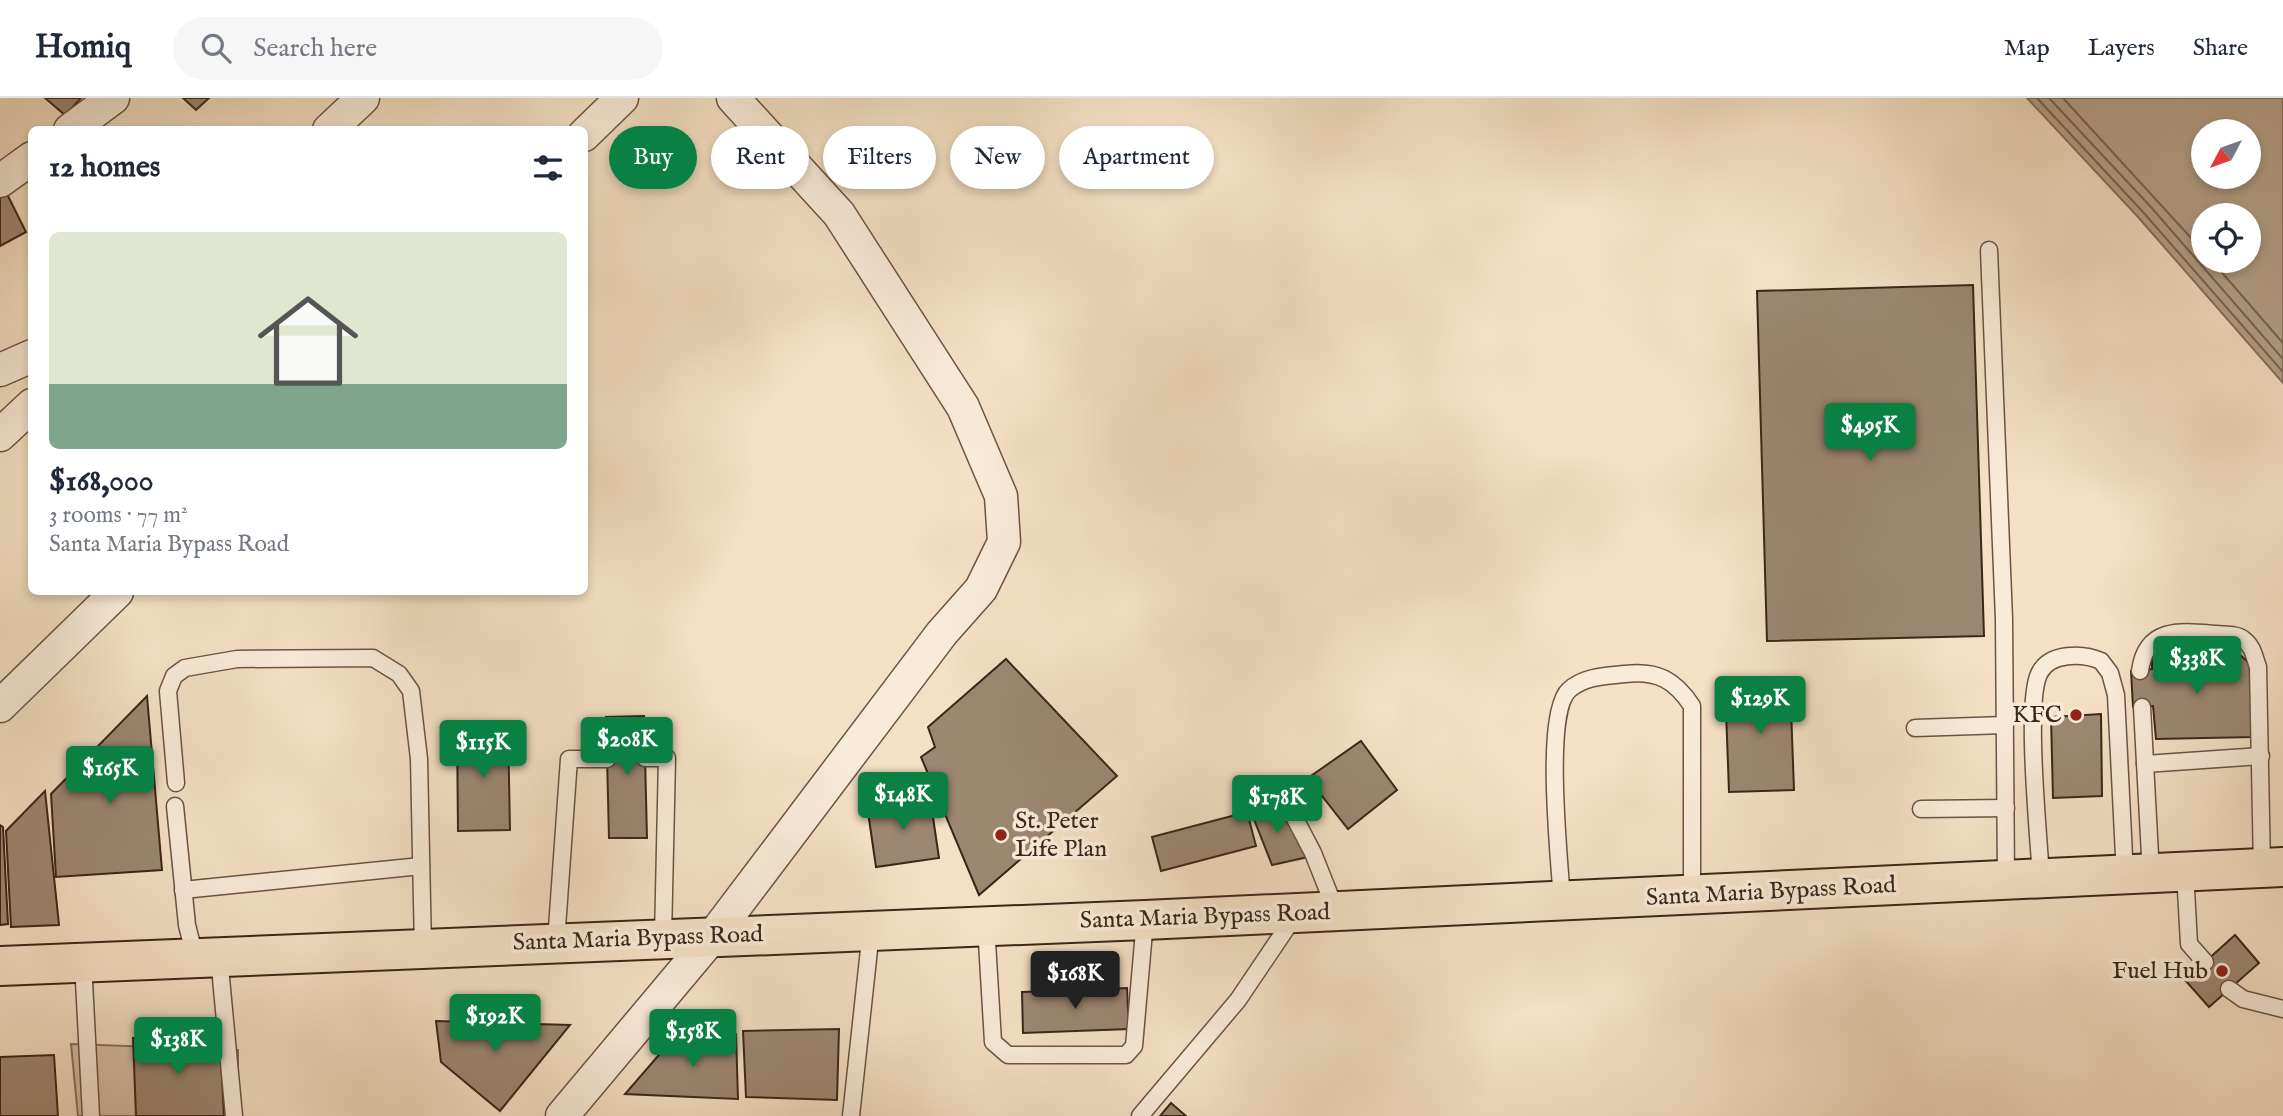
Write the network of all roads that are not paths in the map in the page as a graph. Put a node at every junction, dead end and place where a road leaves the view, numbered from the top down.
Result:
1 (113, 98) edge
2 (363, 98) edge
3 (622, 98) edge
4 (733, 98) edge
5 (75, 126) edge
6 (333, 126) edge
7 (588, 131) edge
8 (28, 161) edge
9 (0, 181) edge
10 (1989, 250) dead end
11 (28, 358) edge
12 (0, 370) edge
13 (28, 409) edge
14 (0, 435) edge
15 (114, 595) edge
16 (2140, 671) dead end
17 (0, 706) edge
18 (2142, 707) dead end
19 (2005, 725) junction
20 (1914, 728) dead end
21 (2260, 756) junction
22 (645, 758) dead end
23 (607, 759) dead end
24 (2145, 764) junction
25 (176, 783) dead end
26 (175, 806) dead end
27 (2006, 808) junction
28 (1290, 809) dead end
29 (1921, 809) dead end
30 (421, 866) junction
31 (2273, 868) edge
32 (2154, 874) junction
33 (2024, 881) junction
34 (183, 890) junction
35 (1692, 896) junction
36 (1562, 902) junction
37 (1336, 911) junction
38 (1297, 912) junction
39 (1145, 920) junction
40 (986, 925) junction
41 (871, 929) junction
42 (713, 936) junction
43 (663, 938) junction
44 (556, 942) junction
45 (423, 949) junction
46 (207, 957) junction
47 (83, 962) junction
48 (2205, 962) dead end
49 (0, 966) edge
50 (2229, 989) dead end
51 (2283, 1009) edge
52 (91, 1116) edge
53 (234, 1116) edge
54 (562, 1116) edge
55 (851, 1116) edge
56 (1140, 1116) edge

1 - 5 street
2 - 6 street
3 - 7 street
4 - 42 street
8 - 9 street
10 - 19 lane
11 - 12 street
13 - 14 street
15 - 17 street
16 - 21 lane
18 - 24 lane
19 - 20 lane
19 - 27 lane
21 - 24 lane
21 - 31 lane
22 - 43 lane
23 - 44 lane
24 - 32 lane
25 - 30 lane
26 - 34 lane
27 - 29 lane
27 - 33 lane
28 - 37 lane
30 - 34 lane
30 - 45 lane
31 - 32 main road, Santa Maria Bypass Road
32 - 33 main road, Santa Maria Bypass Road
32 - 33 lane
32 - 48 lane
33 - 35 main road, Santa Maria Bypass Road
34 - 46 lane
35 - 36 main road, Santa Maria Bypass Road
35 - 36 lane
36 - 37 main road, Santa Maria Bypass Road
37 - 38 main road, Santa Maria Bypass Road
38 - 39 main road, Santa Maria Bypass Road
38 - 56 lane
39 - 40 main road, Santa Maria Bypass Road
39 - 40 lane
40 - 41 main road, Santa Maria Bypass Road
41 - 42 main road, Santa Maria Bypass Road
41 - 55 lane
42 - 43 main road, Santa Maria Bypass Road
42 - 54 street
43 - 44 main road, Santa Maria Bypass Road
44 - 45 main road, Santa Maria Bypass Road
45 - 46 main road, Santa Maria Bypass Road
46 - 47 main road, Santa Maria Bypass Road
46 - 53 lane
47 - 49 main road, Santa Maria Bypass Road
47 - 52 lane
50 - 51 lane

